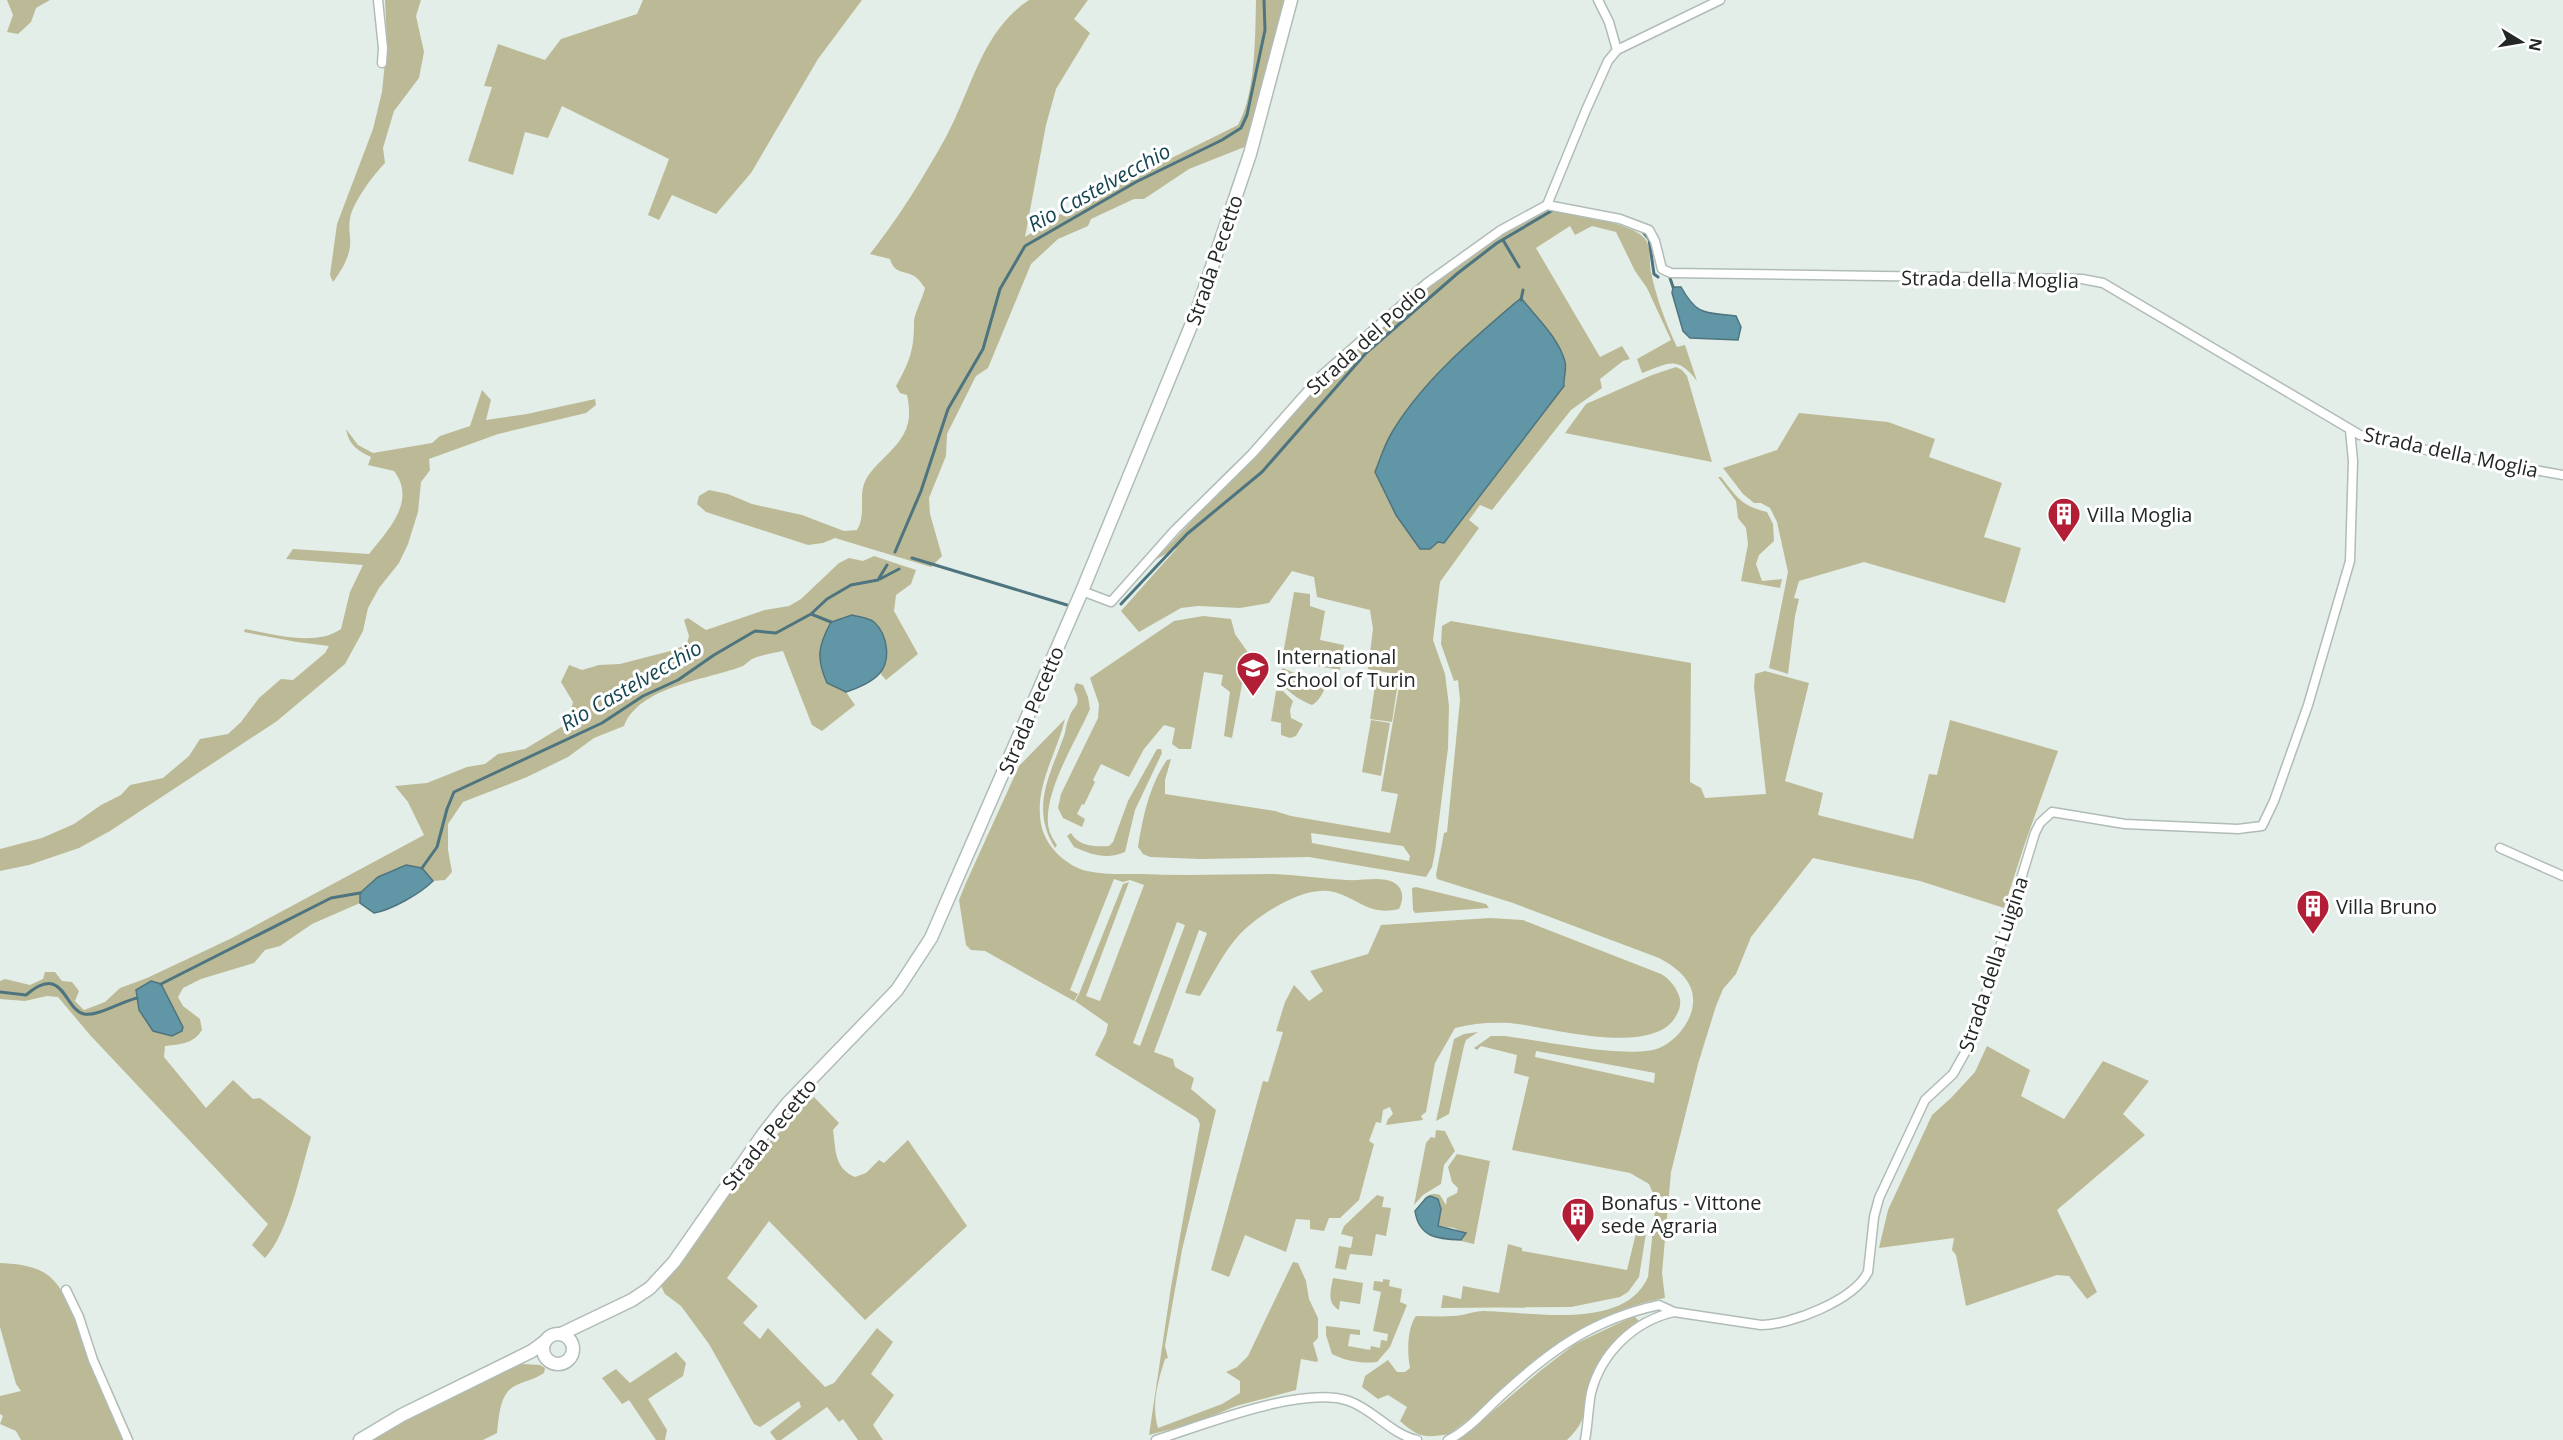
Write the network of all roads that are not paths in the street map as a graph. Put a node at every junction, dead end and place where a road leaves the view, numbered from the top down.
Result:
1 (378, 0) edge
2 (1290, 0) edge
3 (1598, 0) edge
4 (1720, 0) edge
5 (1617, 50) junction
6 (382, 63) dead end
7 (1547, 205) junction
8 (2350, 430) junction
9 (2563, 475) edge
10 (1082, 591) junction
11 (2500, 848) dead end
12 (2563, 876) edge
13 (66, 1290) dead end
14 (1674, 1312) junction
15 (598, 1316) junction
16 (561, 1334) junction
17 (544, 1342) junction
18 (573, 1347) junction
19 (547, 1360) junction
20 (504, 1363) junction
21 (128, 1440) edge
22 (360, 1440) edge
23 (1156, 1440) edge
24 (1417, 1440) edge
25 (1448, 1440) edge
26 (1585, 1440) edge

1 - 6 street
2 - 10 main road, Strada Pecetto
3 - 5 street
4 - 5 street
5 - 7 street
7 - 8 street, Strada della Moglia
7 - 10 street, Strada del Podio
8 - 9 street, Strada della Moglia
8 - 14 street, Strada della Luigina
10 - 15 main road, Strada Pecetto
11 - 12 street
13 - 21 street
14 - 25 street, Strada della Luigina
14 - 26 street
15 - 16 main road, Strada Pecetto
15 - 18 main road, Strada Pecetto
16 - 17 main road, Strada Pecetto
16 - 18 main road
17 - 19 main road
17 - 20 main road, Strada Pecetto
18 - 19 main road, Strada Pecetto
19 - 20 main road, Strada Pecetto
20 - 22 main road, Strada Pecetto
23 - 24 street

